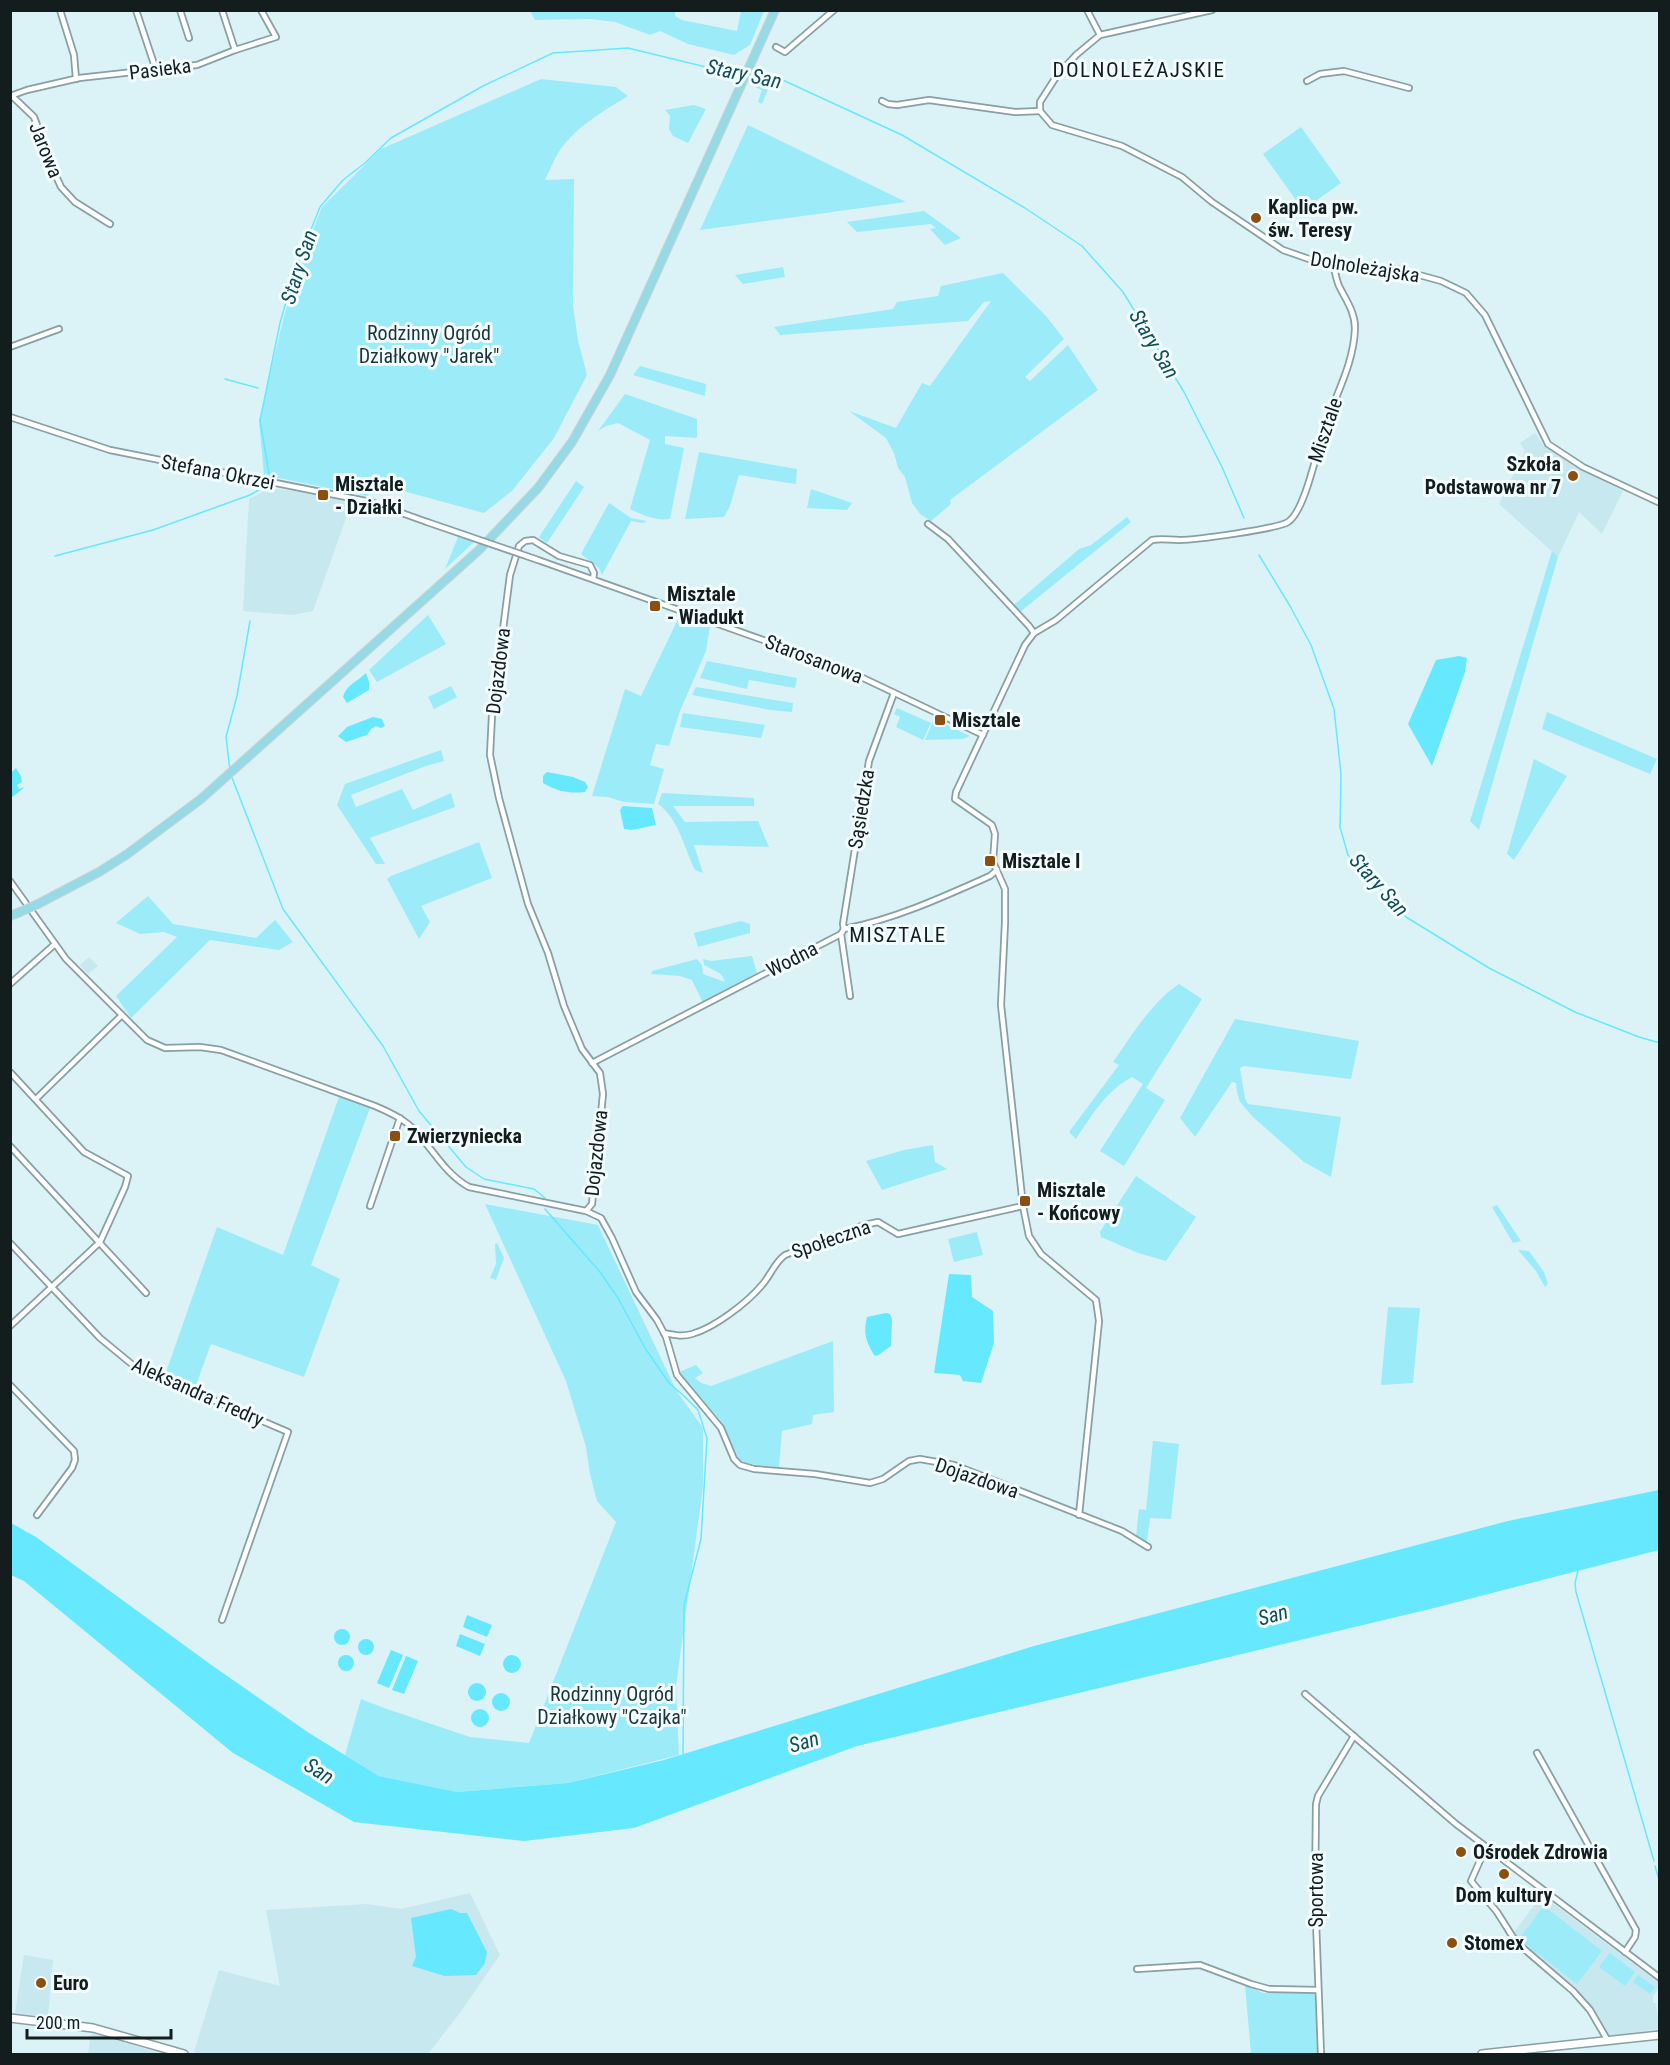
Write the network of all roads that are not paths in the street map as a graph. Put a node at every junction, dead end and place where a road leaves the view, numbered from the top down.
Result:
1 (60, 10) edge
2 (136, 10) edge
3 (180, 10) edge
4 (222, 10) edge
5 (261, 10) edge
6 (775, 10) edge
7 (834, 10) edge
8 (1087, 10) edge
9 (1212, 10) edge
10 (1100, 35) junction
11 (189, 38) dead end
12 (776, 47) dead end
13 (235, 50) junction
14 (156, 70) junction
15 (76, 79) junction
16 (1307, 81) dead end
17 (1409, 88) dead end
18 (11, 96) edge
19 (882, 101) dead end
20 (1040, 111) junction
21 (110, 224) dead end
22 (1333, 264) junction
23 (59, 329) dead end
24 (10, 347) edge
25 (10, 417) edge
26 (1659, 503) edge
27 (928, 524) dead end
28 (538, 560) joint
29 (593, 579) junction
30 (1034, 633) junction
31 (894, 693) junction
32 (983, 735) junction
33 (997, 870) junction
34 (10, 881) edge
35 (10, 916) edge
36 (844, 929) junction
37 (841, 934) junction
38 (55, 944) junction
39 (10, 984) edge
40 (850, 996) dead end
41 (121, 1016) junction
42 (592, 1063) junction
43 (10, 1072) edge
44 (36, 1100) junction
45 (400, 1118) junction
46 (10, 1146) edge
47 (591, 1204) junction
48 (370, 1206) dead end
49 (1023, 1206) junction
50 (586, 1211) junction
51 (601, 1218) junction
52 (100, 1242) junction
53 (10, 1243) edge
54 (52, 1288) junction
55 (146, 1293) dead end
56 (10, 1326) edge
57 (664, 1333) junction
58 (10, 1385) edge
59 (37, 1515) dead end
60 (1079, 1515) junction
61 (1149, 1547) dead end
62 (222, 1620) dead end
63 (1305, 1694) dead end
64 (1354, 1736) junction
65 (1537, 1753) dead end
66 (1486, 1847) junction
67 (1624, 1952) junction
68 (1137, 1969) dead end
69 (1659, 1978) edge
70 (1318, 1990) junction
71 (10, 2018) edge
72 (1659, 2035) edge
73 (1608, 2041) junction
74 (184, 2055) edge
75 (1321, 2055) edge
76 (1482, 2055) edge

1 - 15 street
2 - 14 street
3 - 11 street
4 - 13 street
5 - 13 street, Pasieka
6 - 35 main road, bridge
7 - 12 street
8 - 10 street
9 - 10 street
10 - 20 street
13 - 14 street, Pasieka
14 - 15 street, Pasieka
15 - 18 street, Pasieka
16 - 17 street
18 - 21 street, Jarowa
19 - 20 street
20 - 22 street, Dolnoleżajska
22 - 26 street, Dolnoleżajska
22 - 30 street, Misztale
23 - 24 street
25 - 28 street, Stefana Okrzei, bridge
27 - 30 street
28 - 29 street, Starosanowa
29 - 31 street, Starosanowa
29 - 42 street, Dojazdowa
30 - 32 street, Misztale
31 - 32 street, Starosanowa
31 - 36 street, Sąsiedzka
32 - 33 street, Misztale
33 - 36 street
33 - 49 street, Misztale
34 - 38 street
36 - 37 street, Wodna
37 - 40 street
37 - 42 street, Wodna
38 - 39 street
38 - 41 street
41 - 44 street
41 - 45 street
42 - 47 street, Dojazdowa
43 - 44 street
44 - 52 street
45 - 48 street
45 - 50 street
46 - 52 street
47 - 50 street, Dojazdowa
47 - 51 street
49 - 57 street, Społeczna
49 - 60 street, Misztale
50 - 51 street, Dojazdowa
51 - 57 street, Dojazdowa
52 - 54 street
52 - 55 street
53 - 54 street, Aleksandra Fredry
54 - 56 street
54 - 62 street, Aleksandra Fredry
57 - 60 street, Dojazdowa
58 - 59 street
60 - 61 street, Dojazdowa
63 - 64 street
64 - 66 street
64 - 70 street, Sportowa
65 - 67 street
66 - 67 street
66 - 73 street
67 - 69 street
68 - 70 street
70 - 75 street, Sportowa
71 - 74 main road
72 - 73 main road
73 - 76 main road

